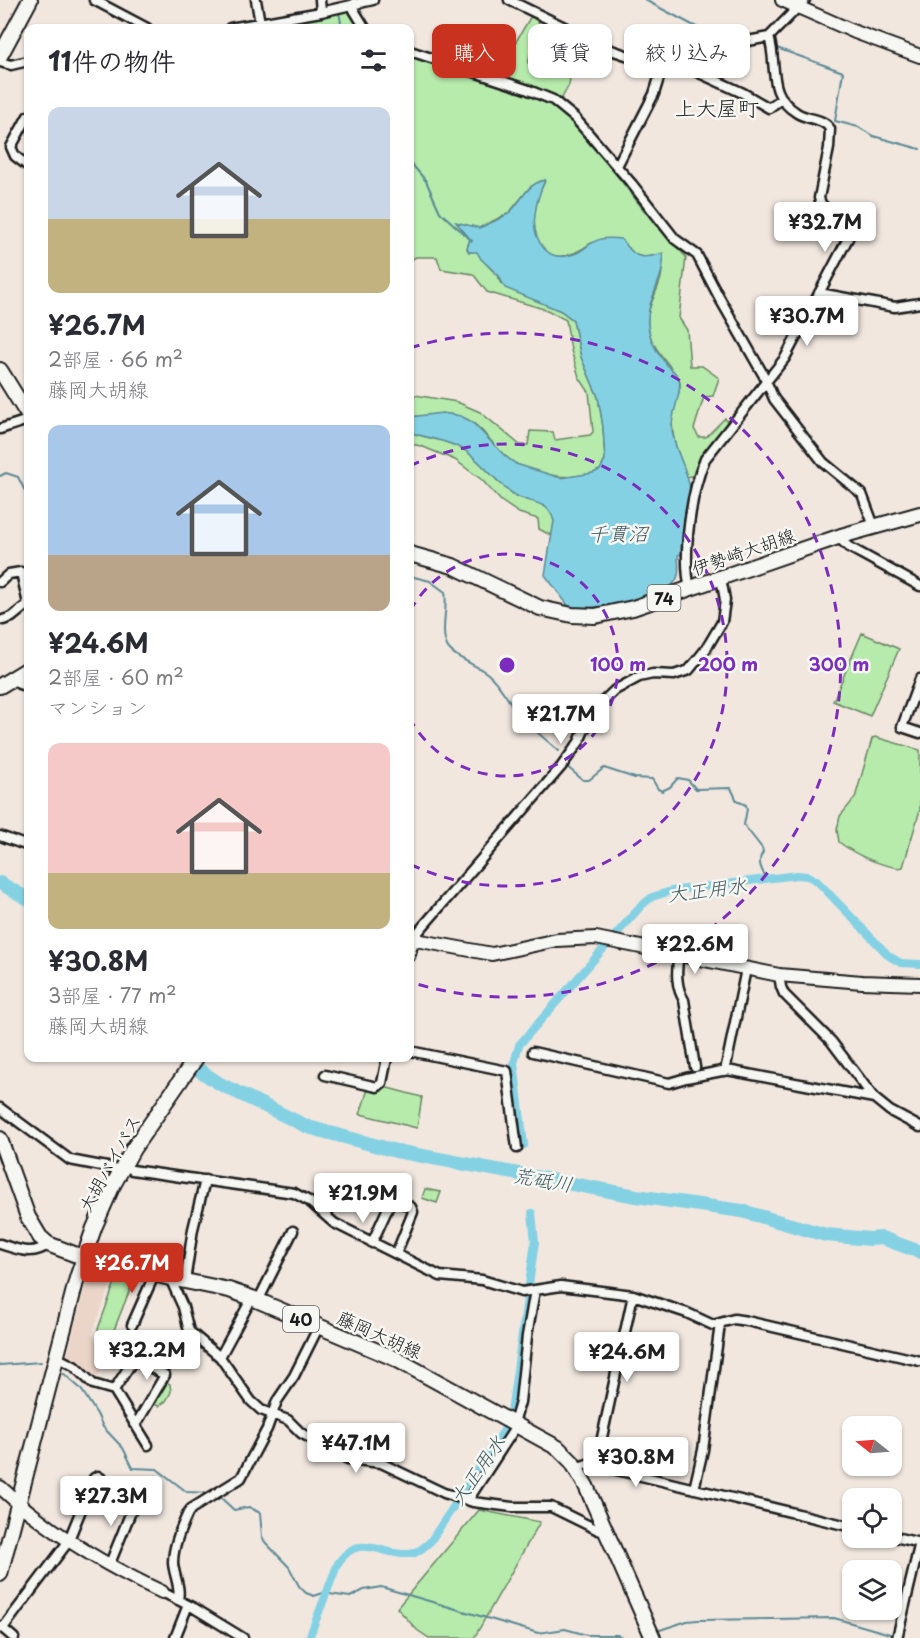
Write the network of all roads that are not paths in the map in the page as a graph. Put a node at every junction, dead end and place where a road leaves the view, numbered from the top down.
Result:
1 (30, 0) edge
2 (94, 0) edge
3 (256, 0) edge
4 (320, 0) edge
5 (373, 0) edge
6 (509, 0) edge
7 (782, 0) edge
8 (354, 3) junction
9 (801, 3) edge
10 (321, 12) junction
11 (260, 22) junction
12 (139, 24) edge
13 (250, 24) edge
14 (363, 24) edge
15 (769, 37) junction
16 (750, 41) edge
17 (920, 50) edge
18 (414, 52) edge
19 (624, 54) edge
20 (1, 55) edge
21 (920, 56) edge
22 (24, 62) edge
23 (659, 78) edge
24 (711, 78) edge
25 (782, 98) junction
26 (24, 123) edge
27 (24, 163) edge
28 (616, 166) junction
29 (819, 293) junction
30 (920, 303) edge
31 (0, 370) edge
32 (767, 382) junction
33 (24, 409) edge
34 (24, 421) edge
35 (0, 429) edge
36 (920, 514) edge
37 (874, 526) junction
38 (841, 536) junction
39 (414, 555) edge
40 (722, 578) junction
41 (0, 582) edge
42 (24, 586) edge
43 (920, 586) edge
44 (690, 589) junction
45 (24, 607) edge
46 (3, 620) dead end
47 (24, 671) edge
48 (920, 679) edge
49 (5, 682) edge
50 (24, 686) edge
51 (920, 733) edge
52 (0, 836) edge
53 (24, 845) edge
54 (414, 938) edge
55 (414, 940) edge
56 (679, 956) junction
57 (746, 969) junction
58 (779, 975) junction
59 (920, 984) edge
60 (414, 1052) edge
61 (533, 1052) dead end
62 (193, 1062) edge
63 (386, 1062) edge
64 (695, 1067) dead end
65 (725, 1071) junction
66 (325, 1075) dead end
67 (874, 1098) junction
68 (0, 1108) edge
69 (920, 1126) edge
70 (0, 1139) edge
71 (517, 1148) dead end
72 (112, 1168) dead end
73 (132, 1170) dead end
74 (205, 1180) junction
75 (293, 1231) dead end
76 (372, 1243) junction
77 (0, 1244) edge
78 (48, 1244) junction
79 (396, 1254) junction
80 (84, 1256) junction
81 (155, 1274) junction
82 (170, 1278) junction
83 (185, 1281) junction
84 (533, 1291) junction
85 (633, 1295) junction
86 (255, 1299) junction
87 (720, 1324) junction
88 (132, 1325) dead end
89 (318, 1326) junction
90 (56, 1357) junction
91 (220, 1357) junction
92 (920, 1361) edge
93 (114, 1390) junction
94 (272, 1415) junction
95 (512, 1422) junction
96 (134, 1424) junction
97 (148, 1445) dead end
98 (596, 1465) junction
99 (576, 1468) junction
100 (0, 1487) edge
101 (694, 1489) junction
102 (467, 1500) junction
103 (18, 1504) junction
104 (842, 1525) edge
105 (608, 1532) junction
106 (902, 1539) edge
107 (68, 1542) junction
108 (920, 1543) edge
109 (109, 1566) junction
110 (0, 1574) edge
111 (162, 1592) joint
112 (178, 1600) junction
113 (188, 1605) junction
114 (1, 1627) edge
115 (14, 1638) edge
116 (175, 1638) edge
117 (243, 1638) edge
118 (653, 1638) edge
119 (897, 1638) edge

1 - 20 main road
2 - 12 street
3 - 11 street
4 - 10 street
5 - 8 street
6 - 19 street
7 - 9 street
8 - 10 street
8 - 14 street
9 - 15 street
9 - 17 street
9 - 21 street
10 - 11 street
11 - 13 street
15 - 16 street
15 - 25 street
18 - 28 street
20 - 22 street
23 - 28 street
24 - 25 street
25 - 29 street
26 - 27 street
28 - 32 street
29 - 30 street
29 - 32 street
31 - 33 main road
32 - 37 street
32 - 44 street
34 - 35 street
36 - 37 main road, 伊勢崎大胡線 / 74
37 - 38 main road, 伊勢崎大胡線 / 74
38 - 40 main road, 伊勢崎大胡線 / 74
38 - 43 street
39 - 44 main road, 伊勢崎大胡線 / 74
40 - 44 main road, 伊勢崎大胡線 / 74
40 - 54 street
41 - 42 street
45 - 46 street
47 - 49 main road
48 - 51 street
49 - 50 street
52 - 53 street
55 - 56 street
56 - 57 street
56 - 64 street
57 - 58 street
57 - 65 street
58 - 59 street
58 - 67 street
60 - 71 street
61 - 65 street
62 - 80 main road, 大胡バイパス
63 - 66 street
65 - 67 street
67 - 69 street
68 - 72 street
70 - 78 main road
73 - 74 street
74 - 76 street
74 - 83 street
75 - 86 street
76 - 79 street
76 - 79 street
77 - 78 street
78 - 80 main road, 藤岡大胡線 / 40
79 - 84 street
80 - 81 main road, 藤岡大胡線 / 40
80 - 90 main road, 大胡バイパス
81 - 82 main road, 藤岡大胡線 / 40
81 - 88 street
82 - 83 main road, 藤岡大胡線 / 40
82 - 91 street
83 - 86 main road, 藤岡大胡線 / 40
84 - 85 street
84 - 95 street
85 - 87 street
85 - 98 street
86 - 89 main road, 藤岡大胡線 / 40
86 - 91 street
87 - 92 street
87 - 101 street
89 - 94 street
89 - 95 main road, 藤岡大胡線 / 40
90 - 93 street
90 - 103 main road, 大胡バイパス
91 - 94 street
93 - 96 street
93 - 96 street
94 - 102 street
94 - 112 street
95 - 99 main road, 藤岡大胡線 / 40
95 - 102 street
96 - 97 street
98 - 99 street
98 - 101 street
99 - 105 main road, 藤岡大胡線 / 40
100 - 103 street
101 - 104 street
102 - 105 street
103 - 107 street
103 - 110 main road, 大胡バイパス
105 - 118 main road, 藤岡大胡線 / 40
106 - 108 street
107 - 109 street
107 - 109 street
107 - 114 street
108 - 119 street
109 - 111 street
111 - 112 street
112 - 113 street
113 - 116 street
113 - 117 street
114 - 115 street

